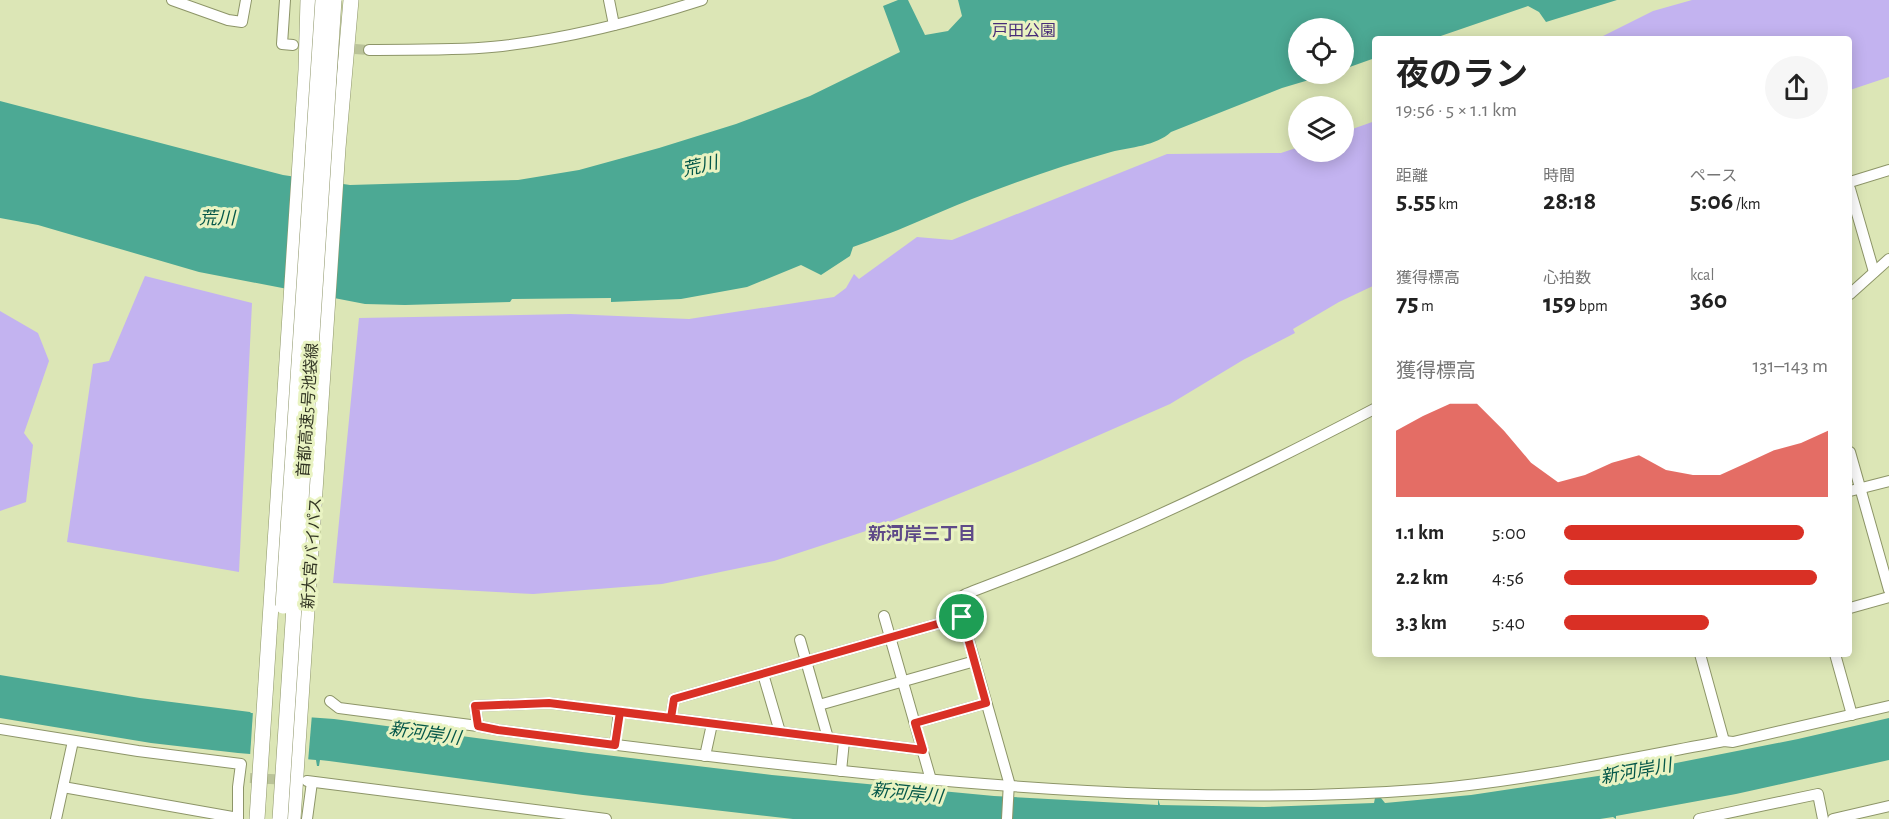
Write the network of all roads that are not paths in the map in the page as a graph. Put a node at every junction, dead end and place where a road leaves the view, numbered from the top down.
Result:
1 (172, 0) edge
2 (246, 0) edge
3 (285, 0) edge
4 (308, 0) edge
5 (321, 0) edge
6 (335, 0) edge
7 (351, 0) edge
8 (609, 0) edge
9 (702, 0) edge
10 (614, 25) junction
11 (326, 40) junction
12 (292, 45) dead end
13 (369, 50) tunnel mouth
14 (1889, 170) edge
15 (1852, 181) edge
16 (1852, 196) edge
17 (1889, 259) edge
18 (1874, 272) junction
19 (1852, 292) edge
20 (1372, 410) edge
21 (1852, 467) edge
22 (1889, 481) edge
23 (1855, 489) edge
24 (1889, 590) edge
25 (1889, 597) edge
26 (1852, 607) edge
27 (884, 616) dead end
28 (962, 617) junction
29 (890, 638) junction
30 (800, 640) dead end
31 (1701, 657) edge
32 (1836, 657) edge
33 (975, 661) junction
34 (806, 662) junction
35 (763, 674) junction
36 (902, 682) junction
37 (330, 701) dead end
38 (986, 703) junction
39 (819, 705) junction
40 (1889, 706) edge
41 (620, 712) junction
42 (1852, 715) junction
43 (671, 718) junction
44 (915, 723) junction
45 (712, 724) junction
46 (478, 726) junction
47 (0, 729) edge
48 (780, 732) junction
49 (828, 738) junction
50 (73, 741) junction
51 (844, 741) junction
52 (1724, 741) junction
53 (615, 745) junction
54 (923, 750) junction
55 (705, 756) junction
56 (841, 771) junction
57 (305, 779) junction
58 (931, 780) junction
59 (1009, 787) junction
60 (63, 788) junction
61 (1889, 806) edge
62 (186, 814) edge
63 (1719, 817) edge
64 (238, 818) edge
65 (56, 819) edge
66 (256, 819) edge
67 (270, 819) edge
68 (280, 819) edge
69 (293, 819) edge
70 (307, 819) edge
71 (606, 819) edge
72 (1007, 819) edge
73 (1699, 819) edge
74 (1823, 819) edge
75 (1833, 819) edge

1 - 2 street
3 - 12 street
4 - 66 highway
5 - 11 highway, 首都高速5号池袋線, bridge
6 - 11 highway, 首都高速5号池袋線, bridge
7 - 57 highway, 新大宮バイパス
8 - 10 street
9 - 10 street
10 - 13 street
11 - 67 highway, 首都高速5号池袋線, bridge
11 - 68 highway, 首都高速5号池袋線, bridge
14 - 15 street
16 - 18 street
17 - 18 street
18 - 19 street
20 - 28 street
21 - 23 street
22 - 23 street
23 - 24 street
25 - 26 street
27 - 29 street
28 - 29 street
28 - 33 street
29 - 34 street
29 - 36 street
30 - 34 street
31 - 52 street
32 - 42 street
33 - 36 street
33 - 38 street
34 - 35 street
34 - 39 street
35 - 43 street
35 - 48 street
36 - 39 street
36 - 44 street
37 - 46 street
38 - 44 street
38 - 59 street
39 - 49 street
40 - 42 street
41 - 43 street
41 - 46 street
41 - 53 street
42 - 52 street
43 - 45 street
44 - 54 street
45 - 48 street
45 - 55 street
46 - 53 street
47 - 50 street
48 - 49 street
49 - 51 street
50 - 60 street
50 - 64 street
51 - 54 street
51 - 56 street
52 - 59 street
53 - 55 street
54 - 58 street
55 - 56 street
56 - 58 street
57 - 69 highway, 新大宮バイパス
57 - 70 street
57 - 71 street
58 - 59 street
59 - 72 street
60 - 62 street
60 - 65 street
61 - 75 street
62 - 64 street
63 - 73 street
63 - 74 street

